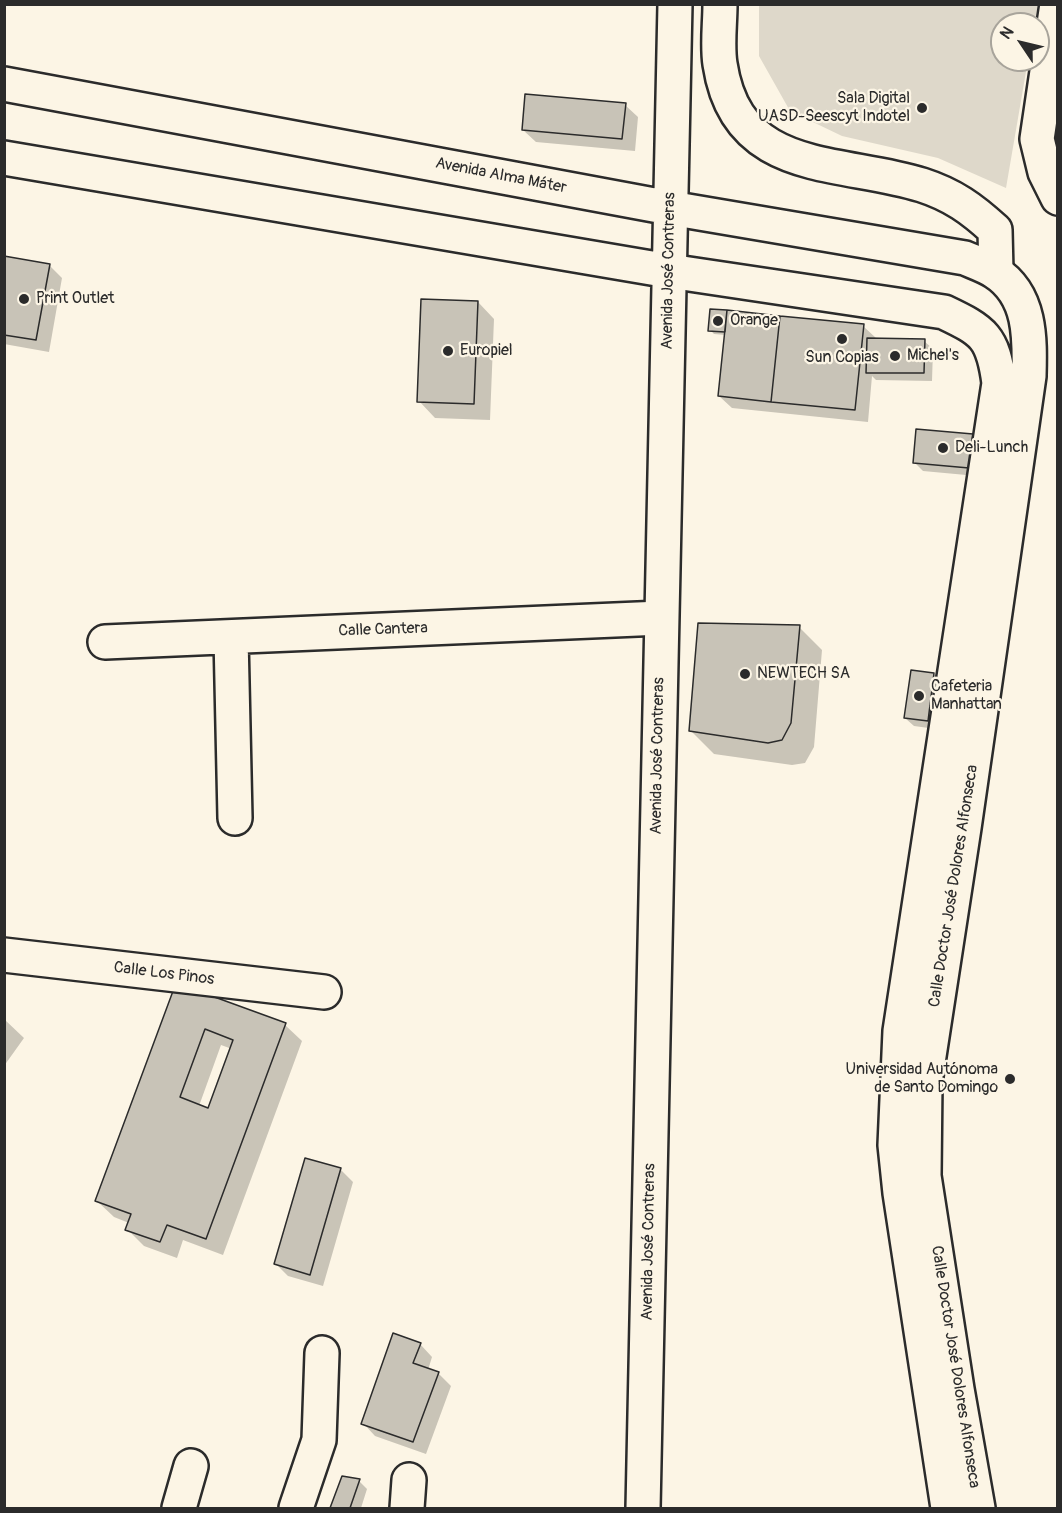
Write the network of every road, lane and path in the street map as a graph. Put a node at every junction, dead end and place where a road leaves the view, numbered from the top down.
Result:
1 (675, 4) edge
2 (720, 4) edge
3 (1057, 4) edge
4 (4, 84) edge
5 (4, 158) edge
6 (1057, 196) edge
7 (670, 208) junction
8 (669, 271) junction
9 (996, 272) junction
10 (661, 618) junction
11 (231, 637) junction
12 (105, 642) dead end
13 (235, 818) dead end
14 (4, 955) edge
15 (324, 992) dead end
16 (322, 1353) dead end
17 (192, 1466) dead end
18 (179, 1509) edge
19 (296, 1509) edge
20 (644, 1509) edge
21 (948, 1509) edge
22 (978, 1509) edge

1 - 7 street, Avenida José Contreras
2 - 9 street
3 - 6 street
4 - 7 street, Avenida Alma Máter
5 - 8 street
7 - 8 street, Avenida José Contreras
7 - 9 street, Avenida Alma Máter
8 - 10 street, Avenida José Contreras
8 - 21 street, Calle Doctor José Dolores Alfonseca
9 - 22 street, Calle Doctor José Dolores Alfonseca
10 - 11 street, Calle Cantera
10 - 20 street, Avenida José Contreras
11 - 12 street, Calle Cantera
11 - 13 street
14 - 15 street, Calle Los Pinos
16 - 19 street
17 - 18 street

